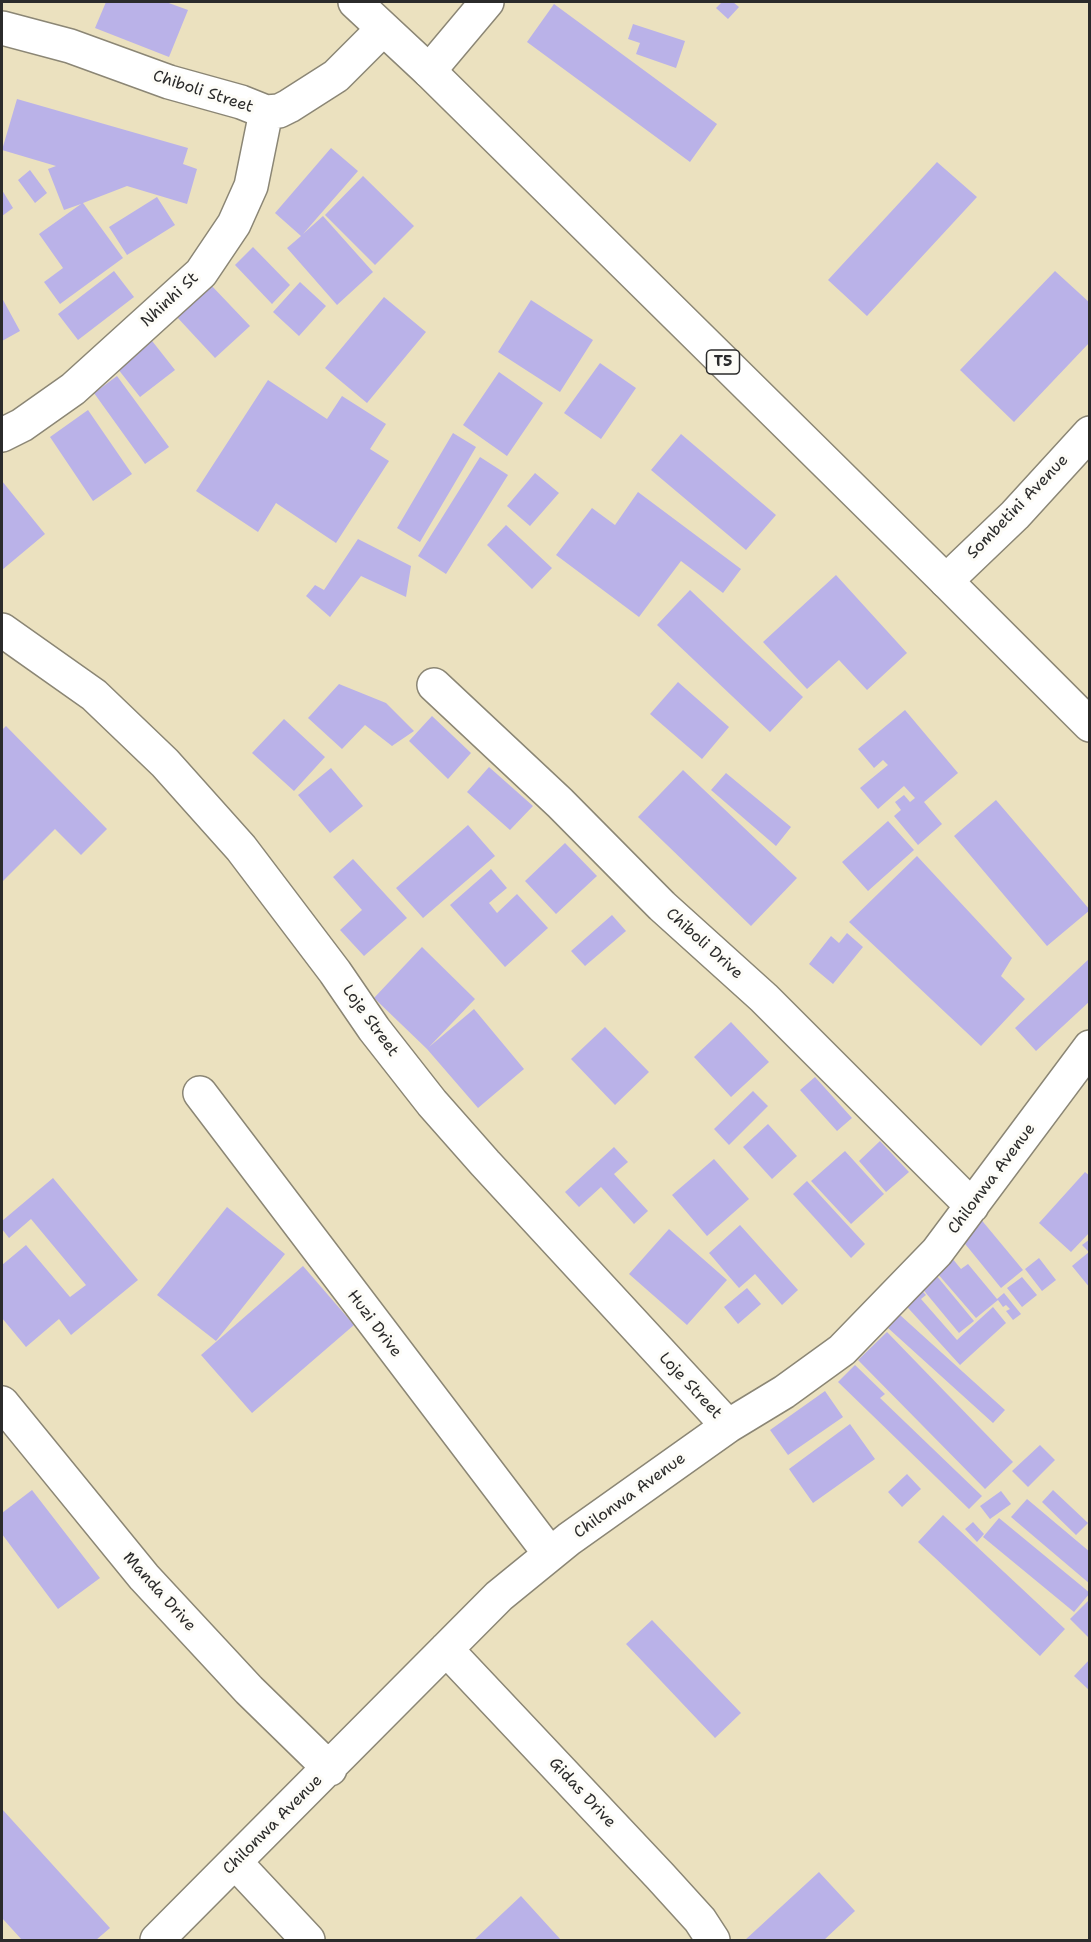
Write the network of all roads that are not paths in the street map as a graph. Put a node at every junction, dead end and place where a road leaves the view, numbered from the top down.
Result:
1 (355, 2) edge
2 (487, 2) edge
3 (2, 28) edge
4 (383, 29) junction
5 (429, 72) junction
6 (266, 112) junction
7 (1089, 433) edge
8 (2, 435) edge
9 (946, 580) junction
10 (2, 630) edge
11 (434, 685) dead end
12 (1089, 725) edge
13 (1089, 1047) edge
14 (200, 1093) dead end
15 (972, 1206) junction
16 (2, 1403) edge
17 (728, 1426) junction
18 (550, 1554) junction
19 (446, 1649) junction
20 (330, 1769) junction
21 (235, 1862) junction
22 (157, 1941) edge
23 (308, 1941) edge
24 (713, 1941) edge

1 - 4 main road, T5
2 - 5 main road
3 - 6 main road, Chiboli Street
4 - 5 main road, T5
4 - 6 main road, Chiboli Street
5 - 9 main road, T5
6 - 8 main road, Nhinhi St
7 - 9 main road, Sombetini Avenue
9 - 12 main road, T5
10 - 17 main road, Loje Street
11 - 15 main road, Chiboli Drive
13 - 15 main road, Chilonwa Avenue
14 - 18 main road, Huzi Drive
15 - 17 main road, Chilonwa Avenue
16 - 20 main road, Manda Drive
17 - 18 main road, Chilonwa Avenue
18 - 19 main road, Chilonwa Avenue
19 - 20 main road, Chilonwa Avenue
19 - 24 main road, Gidas Drive
20 - 21 main road, Chilonwa Avenue
21 - 22 main road, Chilonwa Avenue
21 - 23 main road

